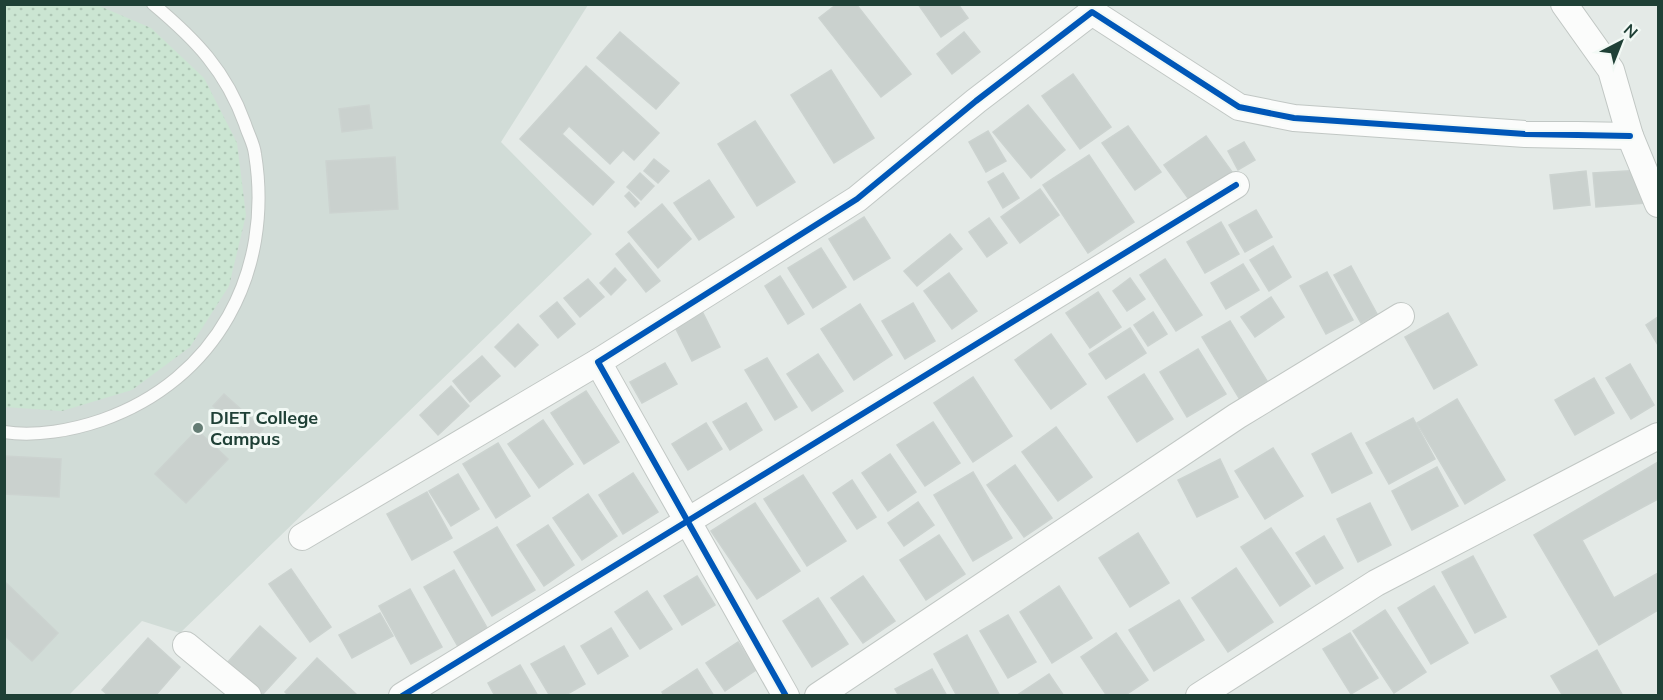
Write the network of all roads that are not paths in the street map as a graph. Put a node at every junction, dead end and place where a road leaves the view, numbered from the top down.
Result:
1 (153, 4) edge
2 (1564, 4) edge
3 (1098, 8) edge
4 (1630, 136) junction
5 (1236, 185) dead end
6 (1659, 204) edge
7 (1401, 316) dead end
8 (598, 362) junction
9 (4, 432) edge
10 (1659, 436) edge
11 (688, 522) junction
12 (302, 537) dead end
13 (186, 645) dead end
14 (248, 696) edge
15 (402, 696) edge
16 (786, 696) edge
17 (818, 696) edge
18 (1199, 696) edge

1 - 9 lane
2 - 4 street
3 - 4 street
3 - 8 street
4 - 6 street
5 - 11 street
7 - 17 street
8 - 11 street
8 - 12 street
10 - 18 street
11 - 15 street
11 - 16 street
13 - 14 street

